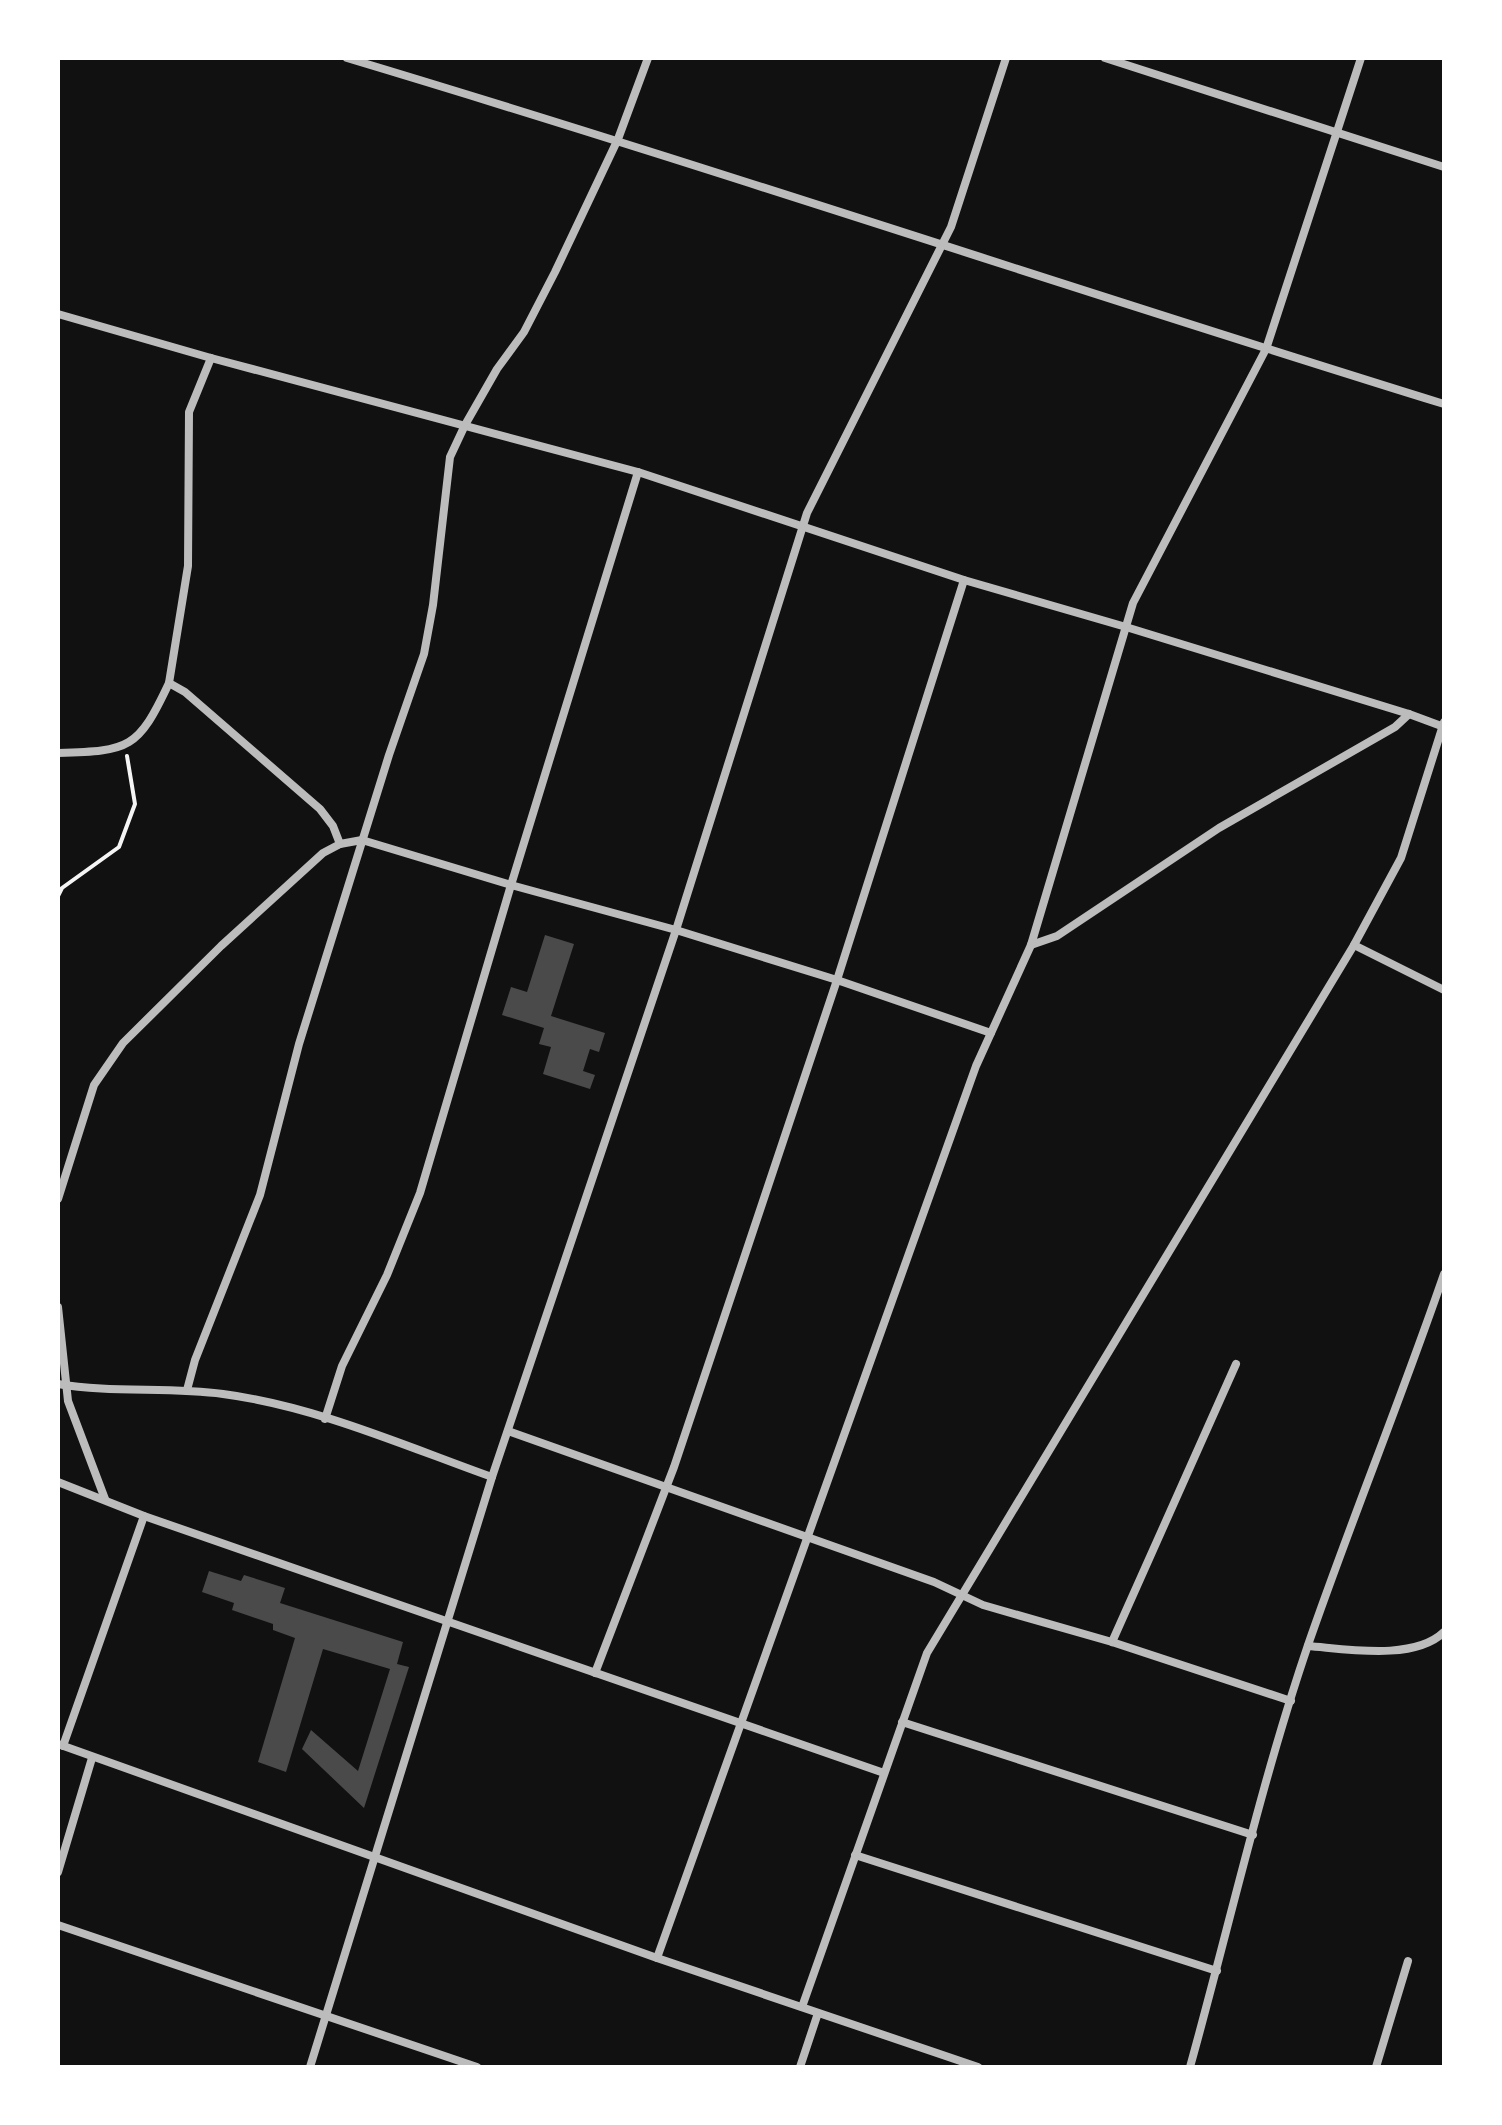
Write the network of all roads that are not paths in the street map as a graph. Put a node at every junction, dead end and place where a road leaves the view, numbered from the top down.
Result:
1 (347, 58) edge
2 (648, 58) edge
3 (1006, 58) edge
4 (1105, 58) edge
5 (1361, 58) edge
6 (1338, 132) junction
7 (618, 139) junction
8 (1444, 167) edge
9 (941, 246) junction
10 (58, 314) edge
11 (1266, 349) junction
12 (211, 358) junction
13 (1444, 404) edge
14 (465, 425) junction
15 (638, 472) junction
16 (802, 526) junction
17 (964, 580) junction
18 (1126, 627) junction
19 (169, 683) junction
20 (1409, 714) junction
21 (1443, 725) edge
22 (58, 753) edge
23 (362, 840) junction
24 (340, 844) junction
25 (511, 885) junction
26 (676, 930) junction
27 (1031, 945) junction
28 (1354, 945) junction
29 (837, 980) junction
30 (1444, 990) edge
31 (991, 1033) junction
32 (58, 1199) edge
33 (1444, 1274) edge
34 (58, 1307) edge
35 (1236, 1364) dead end
36 (62, 1385) edge
37 (187, 1390) junction
38 (325, 1419) junction
39 (508, 1431) junction
40 (492, 1477) junction
41 (58, 1482) edge
42 (667, 1487) junction
43 (105, 1499) junction
44 (144, 1516) junction
45 (806, 1537) junction
46 (962, 1596) junction
47 (447, 1622) junction
48 (1444, 1632) edge
49 (1435, 1641) junction
50 (1112, 1642) junction
51 (1308, 1646) junction
52 (1444, 1646) edge
53 (595, 1673) junction
54 (1291, 1701) junction
55 (902, 1722) junction
56 (740, 1724) junction
57 (60, 1745) edge
58 (92, 1758) junction
59 (884, 1773) junction
60 (1253, 1835) junction
61 (855, 1855) junction
62 (376, 1857) junction
63 (58, 1872) edge
64 (58, 1925) edge
65 (657, 1958) junction
66 (1408, 1961) dead end
67 (1217, 1971) junction
68 (802, 2007) junction
69 (818, 2013) junction
70 (328, 2016) junction
71 (310, 2067) edge
72 (477, 2067) edge
73 (800, 2067) edge
74 (978, 2067) edge
75 (1190, 2067) edge
76 (1376, 2067) edge

1 - 7 street
2 - 7 street
3 - 9 street
4 - 6 street
5 - 6 street
6 - 8 street
6 - 11 street
7 - 9 street
7 - 14 street
9 - 11 street
9 - 16 street
10 - 12 street
11 - 13 street
11 - 18 street
12 - 14 street
12 - 19 street
14 - 15 street
14 - 23 street
15 - 16 street
15 - 25 street
16 - 17 street
16 - 26 street
17 - 18 street
17 - 29 street
18 - 20 street
18 - 27 street
19 - 22 street
19 - 24 street
20 - 21 street
20 - 27 street
21 - 28 street
23 - 24 street
23 - 25 street
23 - 37 street
24 - 32 street
25 - 26 street
25 - 38 street
26 - 29 street
26 - 39 street
27 - 31 street
28 - 30 street
28 - 46 street
29 - 31 street
29 - 42 street
31 - 45 street
33 - 51 street
34 - 36 street
35 - 50 street
36 - 37 street
36 - 43 street
37 - 38 street
38 - 40 street
39 - 40 street
39 - 42 street
40 - 47 street
41 - 43 street
42 - 45 street
42 - 53 street
43 - 44 street
44 - 47 street
44 - 57 street
45 - 46 street
45 - 56 street
46 - 50 street
46 - 55 street
47 - 53 street
47 - 62 street
48 - 49 street
49 - 51 street
49 - 52 street
50 - 54 street
51 - 54 street
53 - 56 street
54 - 60 street
55 - 59 street
55 - 60 street
56 - 59 street
56 - 65 street
57 - 58 street
58 - 62 street
58 - 63 street
59 - 61 street
60 - 67 street
61 - 67 street
61 - 68 street
62 - 65 street
62 - 70 street
64 - 70 street
65 - 68 street
66 - 76 street
67 - 75 street
68 - 69 street
69 - 73 street
69 - 74 street
70 - 71 street
70 - 72 street

